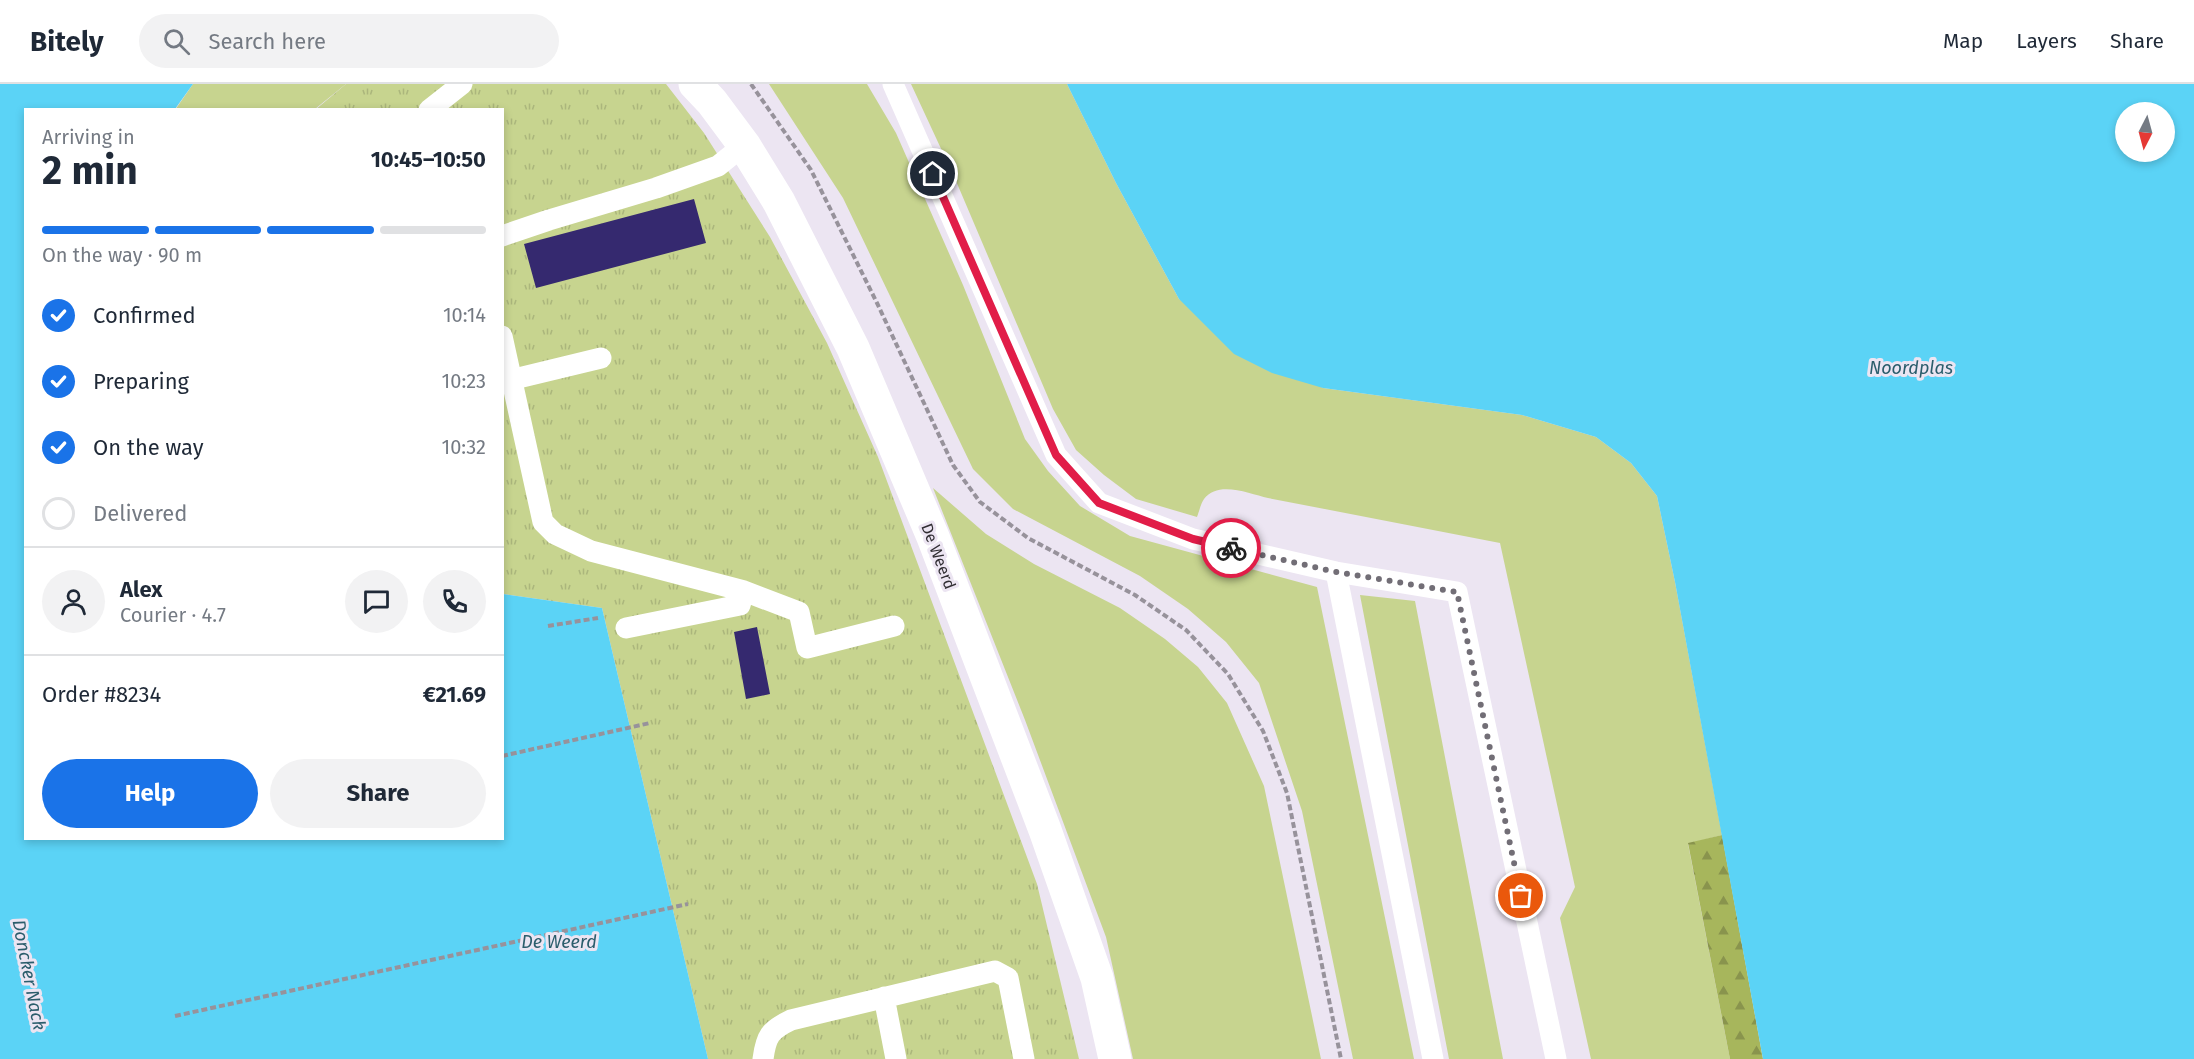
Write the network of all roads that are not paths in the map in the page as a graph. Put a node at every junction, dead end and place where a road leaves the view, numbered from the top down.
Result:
1 (462, 84) edge
2 (695, 84) edge
3 (893, 84) edge
4 (441, 105) edge
5 (744, 145) junction
6 (504, 235) edge
7 (504, 351) edge
8 (601, 358) dead end
9 (508, 381) edge
10 (1336, 572) junction
11 (744, 591) junction
12 (894, 626) dead end
13 (626, 628) dead end
14 (884, 997) junction
15 (764, 1059) edge
16 (896, 1059) edge
17 (1024, 1059) edge
18 (1115, 1059) edge
19 (1433, 1059) edge
20 (1556, 1059) edge

1 - 4 lane
2 - 5 street, De Weerd
3 - 10 lane
5 - 6 lane
5 - 18 street, De Weerd
7 - 9 lane
8 - 9 lane
9 - 11 lane
10 - 19 lane
10 - 20 lane
11 - 12 lane
11 - 13 lane
14 - 15 lane
14 - 16 lane
14 - 17 lane

